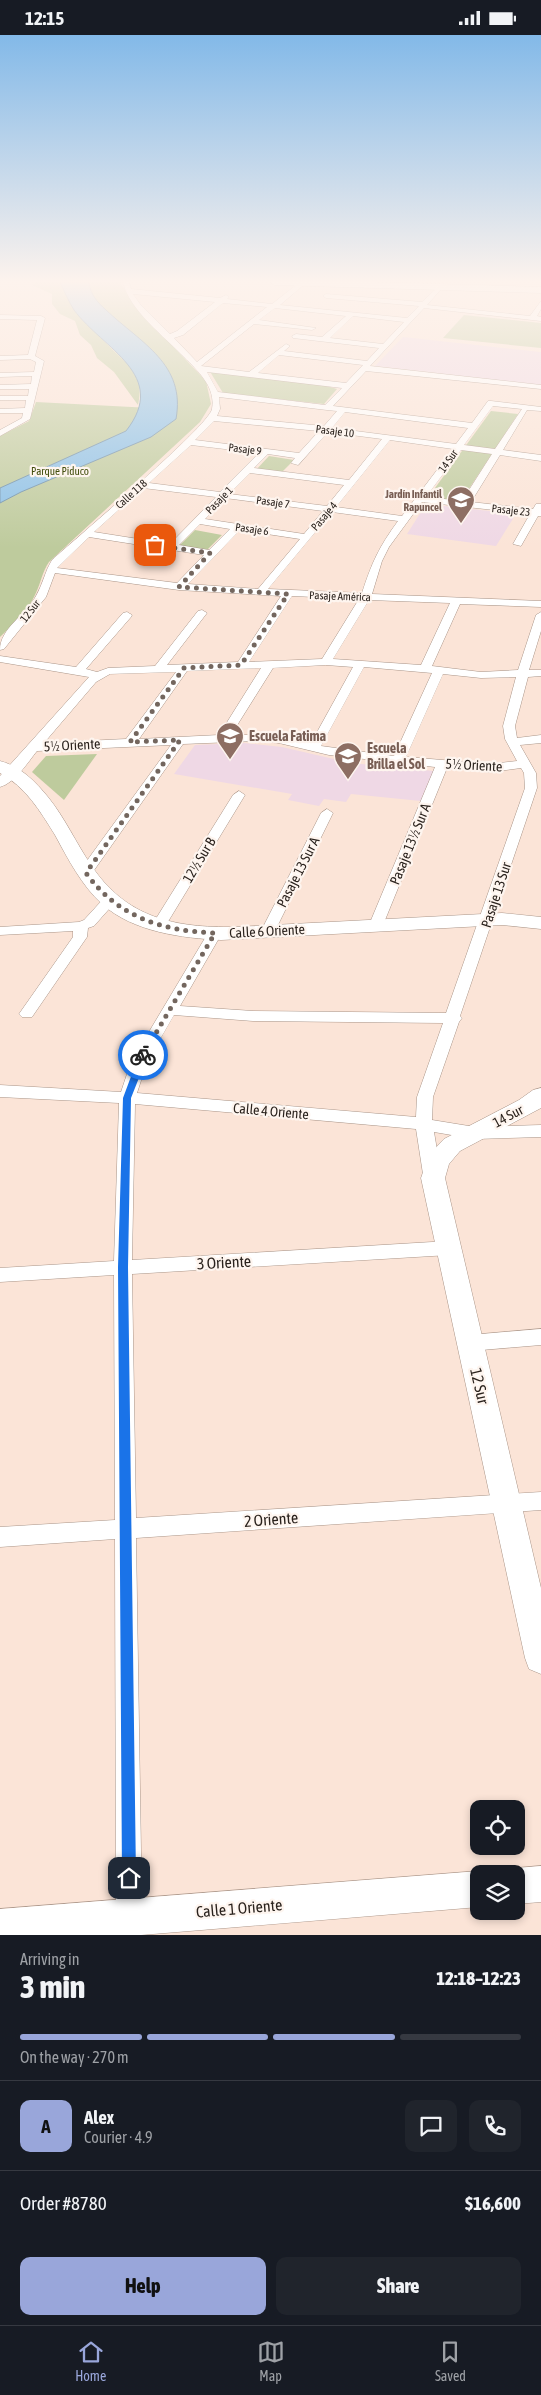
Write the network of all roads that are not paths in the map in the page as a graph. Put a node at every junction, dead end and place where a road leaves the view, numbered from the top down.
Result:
1 (39, 371) edge
2 (203, 371) edge
3 (227, 371) edge
4 (256, 371) edge
5 (361, 371) edge
6 (411, 371) edge
7 (252, 374) junction
8 (0, 375) edge
9 (38, 375) junction
10 (35, 386) junction
11 (347, 386) junction
12 (0, 387) edge
13 (541, 387) edge
14 (215, 394) junction
15 (241, 396) junction
16 (32, 398) junction
17 (0, 399) edge
18 (490, 405) junction
19 (327, 408) junction
20 (541, 409) edge
21 (29, 410) junction
22 (343, 410) junction
23 (0, 411) edge
24 (524, 411) junction
25 (541, 413) edge
26 (213, 417) junction
27 (475, 425) junction
28 (0, 427) edge
29 (14, 427) junction
30 (324, 429) junction
31 (0, 433) edge
32 (388, 438) junction
33 (189, 442) junction
34 (458, 447) junction
35 (266, 451) junction
36 (499, 452) junction
37 (302, 456) junction
38 (541, 457) edge
39 (248, 471) junction
40 (284, 475) junction
41 (351, 483) junction
42 (142, 485) junction
43 (222, 495) junction
44 (421, 499) junction
45 (541, 503) edge
46 (464, 505) junction
47 (329, 510) junction
48 (538, 513) edge
49 (405, 519) junction
50 (199, 521) junction
51 (237, 527) junction
52 (86, 534) junction
53 (306, 537) junction
54 (518, 544) dead end
55 (172, 547) junction
56 (210, 553) junction
57 (51, 570) junction
58 (179, 587) junction
59 (260, 593) junction
60 (288, 594) junction
61 (366, 597) junction
62 (457, 600) junction
63 (541, 604) edge
64 (202, 613) dead end
65 (127, 615) dead end
66 (541, 615) edge
67 (0, 647) edge
68 (0, 659) edge
69 (326, 662) junction
70 (361, 663) junction
71 (241, 665) junction
72 (270, 665) junction
73 (159, 668) junction
74 (184, 668) junction
75 (425, 668) junction
76 (439, 670) junction
77 (79, 671) junction
78 (541, 673) edge
79 (521, 675) junction
80 (98, 676) junction
81 (223, 737) junction
82 (541, 739) edge
83 (180, 740) junction
84 (130, 742) junction
85 (513, 742) junction
86 (35, 747) junction
87 (314, 748) junction
88 (399, 759) junction
89 (443, 763) junction
90 (525, 764) junction
91 (4, 774) edge
92 (239, 795) dead end
93 (327, 813) dead end
94 (86, 873) junction
95 (110, 900) junction
96 (488, 920) junction
97 (541, 923) edge
98 (159, 925) junction
99 (376, 925) junction
100 (81, 926) junction
101 (0, 931) edge
102 (268, 931) junction
103 (215, 933) junction
104 (171, 1010) junction
105 (27, 1014) dead end
106 (454, 1018) junction
107 (0, 1091) edge
108 (541, 1096) edge
109 (127, 1098) junction
110 (424, 1124) junction
111 (541, 1131) edge
112 (475, 1133) junction
113 (433, 1178) junction
114 (449, 1248) junction
115 (123, 1267) junction
116 (0, 1275) edge
117 (541, 1337) edge
118 (470, 1343) junction
119 (541, 1501) edge
120 (506, 1503) junction
121 (125, 1529) junction
122 (0, 1537) edge
123 (541, 1658) edge
124 (541, 1884) edge
125 (525, 1885) edge
126 (470, 1890) edge
127 (129, 1917) junction
128 (0, 1928) edge

1 - 9 street
2 - 14 street
3 - 7 street
4 - 7 street
5 - 11 street
6 - 13 street
7 - 11 street
8 - 9 street
9 - 10 street
10 - 12 street
10 - 16 street
11 - 19 street
14 - 15 street, Pasaje 10
14 - 26 street
15 - 19 street, Pasaje 10
15 - 26 street, Calle 118
16 - 17 street
16 - 21 street
18 - 20 street
18 - 24 street
18 - 27 street, 14 Sur
19 - 22 street, Pasaje 10
21 - 23 street
21 - 29 street
22 - 27 street, Pasaje 10
22 - 30 street
24 - 25 street
24 - 36 street
26 - 30 street, Pasaje 10
26 - 33 street, Calle 118
27 - 34 street, 14 Sur
28 - 29 street
29 - 31 street
30 - 32 street, Pasaje 10
30 - 37 street
32 - 34 street, Pasaje 10
32 - 41 street, Pasaje 4
33 - 35 street, Pasaje 9
33 - 42 street, Calle 118
34 - 36 street, Pasaje 10
34 - 44 street, 14 Sur
35 - 37 street, Pasaje 9
35 - 39 street, Pasaje 1
36 - 38 street, Pasaje 10
36 - 46 street
37 - 40 street
39 - 40 street
39 - 43 street, Pasaje 1
40 - 41 street
41 - 47 street, Pasaje 4
42 - 43 street, Pasaje 7
42 - 52 street, Calle 118
43 - 47 street, Pasaje 7
43 - 50 street, Pasaje 1
44 - 46 street, Pasaje 23
44 - 49 street, 14 Sur
45 - 48 street
46 - 48 street, Pasaje 23
47 - 49 street, Pasaje 7
47 - 53 street, Pasaje 4
48 - 54 street
49 - 61 street, 14 Sur
50 - 51 street, Pasaje 6
50 - 55 street, Pasaje 1
51 - 53 street, Pasaje 6
51 - 56 street
52 - 55 street
52 - 57 street, Calle 118
53 - 59 street, Pasaje 4
55 - 56 street
56 - 58 street
57 - 58 street, Pasaje América
57 - 67 street, 12 Sur
58 - 59 street, Pasaje América
59 - 60 street, Pasaje América
60 - 61 street, Pasaje América
60 - 71 street
61 - 62 street, Pasaje América
61 - 69 street, 14 Sur
62 - 63 street, Pasaje América
62 - 75 street
64 - 73 street
65 - 77 street
66 - 79 street, Pasaje 13 Sur
68 - 77 street
69 - 70 street
69 - 72 street
70 - 75 street
70 - 87 street
71 - 72 street
71 - 74 street
72 - 81 street
73 - 74 street
73 - 80 street
74 - 84 street
75 - 76 street
76 - 79 street
76 - 88 street
77 - 80 street
78 - 79 street
79 - 85 street, Pasaje 13 Sur
80 - 86 street
81 - 83 street, 5½ Oriente
81 - 87 street, 5½ Oriente
82 - 85 street
83 - 84 street, 5½ Oriente
83 - 94 street
84 - 86 street, 5½ Oriente
85 - 90 street, Pasaje 13 Sur
86 - 91 street
87 - 88 street, 5½ Oriente
88 - 89 street, 5½ Oriente
89 - 90 street, 5½ Oriente
89 - 99 street, Pasaje 13½ Sur A
90 - 96 street, Pasaje 13 Sur
91 - 94 main road, Calle 6 Oriente
92 - 98 street, 12½ Sur B
93 - 102 street, Pasaje 13 Sur A
94 - 95 main road, Calle 6 Oriente
95 - 98 main road, Calle 6 Oriente
95 - 100 street
96 - 97 main road, Calle 6 Oriente
96 - 99 main road, Calle 6 Oriente
96 - 106 street, Pasaje 13 Sur
98 - 103 main road, Calle 6 Oriente
99 - 102 main road, Calle 6 Oriente
100 - 101 street
100 - 105 street
102 - 103 main road, Calle 6 Oriente
103 - 104 street
104 - 106 street
104 - 109 street
106 - 110 street, Pasaje 13 Sur
107 - 109 street, Calle 4 Oriente
108 - 112 main road, 14 Sur
109 - 110 street, Calle 4 Oriente
109 - 115 street
110 - 112 street, Calle 4 Oriente
110 - 113 street, Pasaje 13 Sur
111 - 112 street, Calle 4 Oriente
112 - 113 main road
113 - 114 main road, 12 Sur
114 - 115 street, 3 Oriente
114 - 118 main road, 12 Sur
115 - 116 street, 3 Oriente
115 - 121 street
117 - 118 street
118 - 120 main road, 12 Sur
119 - 120 street, 2 Oriente
120 - 121 street, 2 Oriente
120 - 123 main road, 12 Sur
121 - 122 street, 2 Oriente
121 - 127 street
124 - 125 main road
126 - 127 main road, Calle 1 Oriente
127 - 128 main road, Calle 1 Oriente

